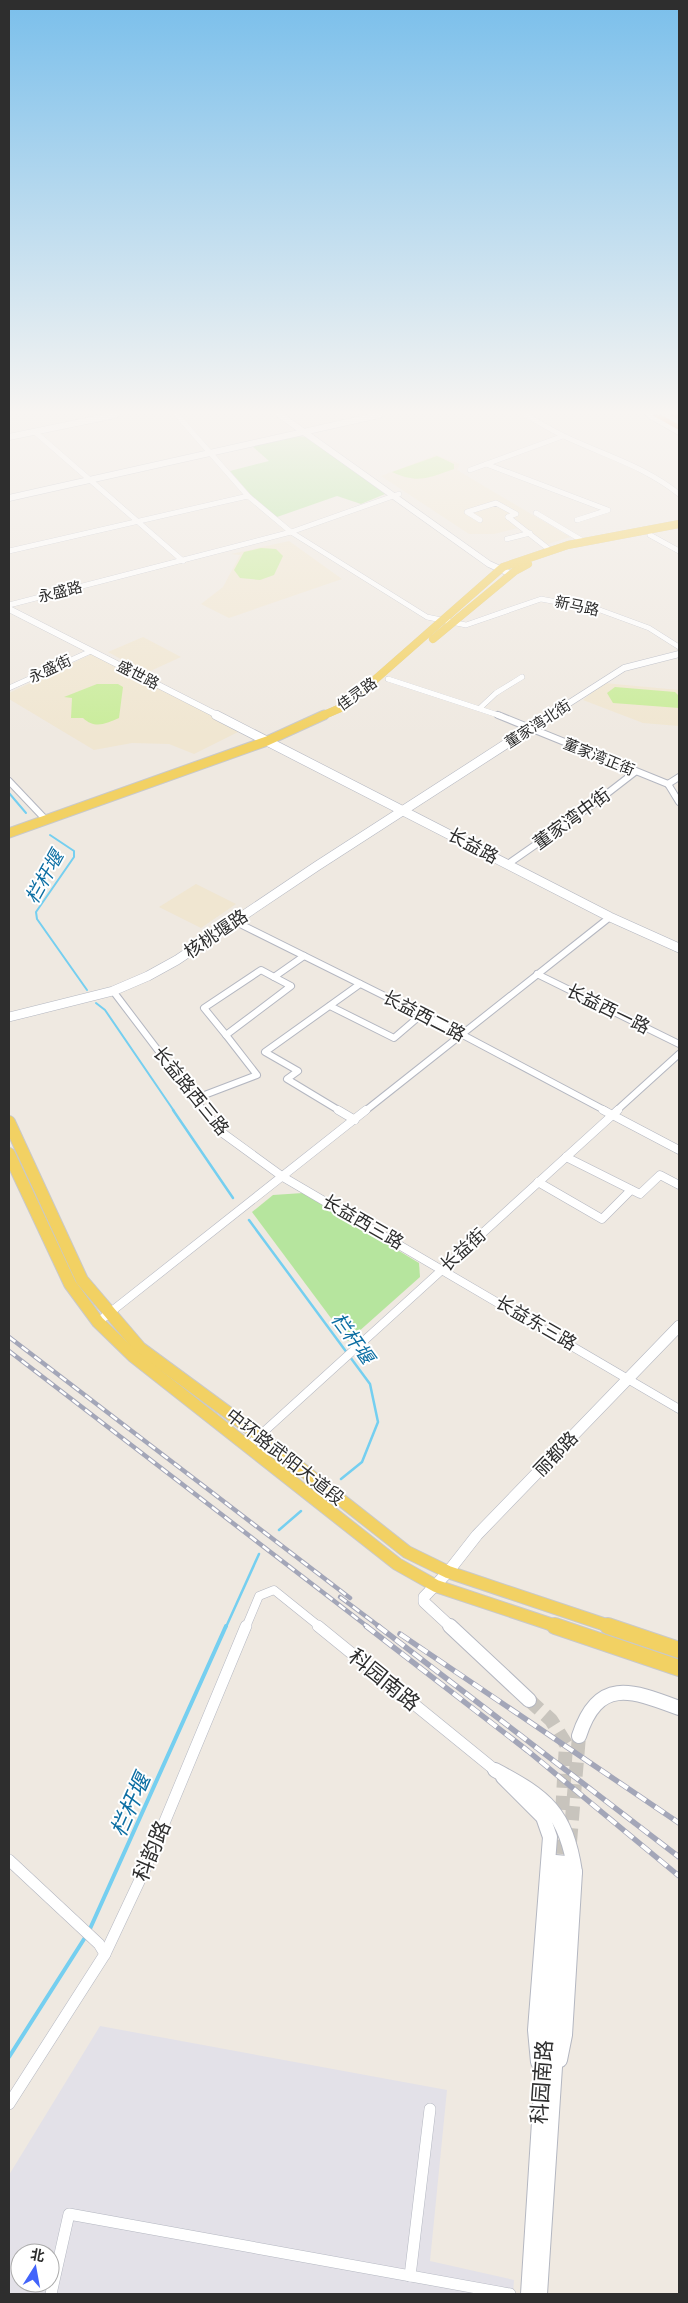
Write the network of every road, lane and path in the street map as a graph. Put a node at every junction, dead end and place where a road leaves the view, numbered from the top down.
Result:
1 (132, 522) edge
2 (140, 522) edge
3 (280, 522) edge
4 (318, 522) edge
5 (436, 522) edge
6 (515, 522) edge
7 (550, 522) edge
8 (679, 524) edge
9 (679, 530) edge
10 (291, 532) junction
11 (530, 533) junction
12 (650, 535) junction
13 (507, 539) dead end
14 (582, 541) junction
15 (550, 550) junction
16 (9, 551) edge
17 (679, 551) edge
18 (183, 561) junction
19 (502, 569) junction
20 (513, 573) junction
21 (9, 607) edge
22 (441, 621) junction
23 (451, 623) junction
24 (679, 647) edge
25 (91, 651) junction
26 (679, 654) edge
27 (522, 677) dead end
28 (388, 679) junction
29 (9, 688) edge
30 (480, 708) junction
31 (530, 728) junction
32 (271, 743) junction
33 (635, 772) junction
34 (679, 777) edge
35 (9, 781) edge
36 (668, 784) junction
37 (679, 802) edge
38 (404, 810) junction
39 (46, 820) junction
40 (9, 833) edge
41 (9, 841) edge
42 (508, 864) junction
43 (610, 917) junction
44 (234, 921) junction
45 (679, 948) edge
46 (304, 956) junction
47 (537, 974) junction
48 (274, 977) junction
49 (360, 984) junction
50 (113, 991) junction
51 (330, 1006) junction
52 (422, 1014) junction
53 (9, 1017) edge
54 (461, 1034) junction
55 (226, 1035) junction
56 (679, 1044) edge
57 (679, 1054) edge
58 (194, 1099) junction
59 (612, 1114) junction
60 (356, 1120) junction
61 (9, 1122) edge
62 (679, 1150) edge
63 (9, 1154) edge
64 (566, 1157) junction
65 (283, 1176) junction
66 (538, 1182) junction
67 (679, 1185) edge
68 (631, 1190) junction
69 (442, 1268) junction
70 (110, 1314) junction
71 (98, 1322) junction
72 (679, 1326) edge
73 (629, 1378) junction
74 (679, 1408) edge
75 (260, 1436) junction
76 (248, 1446) junction
77 (448, 1572) junction
78 (436, 1586) junction
79 (274, 1590) joint
80 (679, 1650) edge
81 (679, 1668) edge
82 (529, 1700) tunnel mouth
83 (679, 1708) edge
84 (579, 1736) tunnel mouth
85 (495, 1770) junction
86 (9, 1860) edge
87 (563, 1869) junction
88 (105, 1954) junction
89 (546, 2092) junction
90 (9, 2104) edge
91 (430, 2109) dead end
92 (410, 2276) junction
93 (51, 2294) edge
94 (510, 2294) edge
95 (528, 2294) edge
96 (540, 2294) edge

1 - 16 street
2 - 18 street
3 - 10 street, 新马路
4 - 10 street, 永盛路
5 - 19 street
6 - 11 street
7 - 14 street
8 - 14 main road, 佳灵路
9 - 12 main road, 佳灵路
10 - 18 street, 永盛路
10 - 22 street, 新马路
11 - 13 street
11 - 15 street
12 - 17 street
12 - 20 main road, 佳灵路
14 - 15 main road, 佳灵路
15 - 19 main road, 佳灵路
18 - 21 street, 永盛路
19 - 20 street
19 - 22 main road, 佳灵路
20 - 23 main road, 佳灵路
21 - 25 street, 盛世路
22 - 23 street, 新马路
22 - 32 main road, 佳灵路
23 - 24 street, 新马路
23 - 28 main road, 佳灵路
25 - 29 street, 永盛街
25 - 32 street, 盛世路
26 - 31 street, 董家湾北街
27 - 30 street
28 - 30 street, 董家湾正街
28 - 32 main road, 佳灵路
30 - 31 street, 董家湾正街
31 - 33 street, 董家湾正街
31 - 38 street, 董家湾北街
32 - 38 street, 长益路
32 - 39 main road, 佳灵路
32 - 41 main road, 佳灵路
33 - 36 street, 董家湾正街
33 - 42 street, 董家湾中街
34 - 36 street
35 - 39 street
36 - 37 street
38 - 42 street, 长益路
38 - 44 street, 核桃堰路
39 - 40 main road, 佳灵路
42 - 43 street, 长益路
43 - 45 street, 长益路
43 - 47 street
44 - 46 street, 长益西二路
44 - 50 street, 核桃堰路
46 - 48 street
46 - 49 street, 长益西二路
47 - 54 street
47 - 56 street, 长益西一路
48 - 55 street
48 - 55 street
49 - 51 street
49 - 52 street, 长益西二路
50 - 53 street, 核桃堰路
50 - 58 street, 长益路西三路
51 - 52 street
51 - 60 street
52 - 54 street, 长益西二路
54 - 59 street, 长益西二路
54 - 60 street
55 - 58 street
57 - 59 street, 长益街
58 - 65 street, 长益路西三路
59 - 62 street, 长益西二路
59 - 64 street, 长益街
60 - 65 street
61 - 70 main road, 中环路武阳大道段
63 - 71 main road, 中环路武阳大道段
64 - 66 street, 长益街
64 - 68 street
65 - 69 street, 长益西三路
65 - 70 street
66 - 68 street
66 - 69 street, 长益街
67 - 68 street
69 - 73 street, 长益东三路
69 - 75 street, 长益街
70 - 71 street
70 - 75 main road, 中环路武阳大道段
71 - 76 main road, 中环路武阳大道段
72 - 73 street, 丽都路
73 - 74 street, 长益东三路
73 - 77 street, 丽都路
75 - 76 street, 长益街
75 - 77 main road, 中环路武阳大道段
76 - 78 main road, 中环路武阳大道段
77 - 78 street, 丽都路
77 - 80 main road, 中环路武阳大道段
78 - 81 main road, 中环路武阳大道段
78 - 82 street, 丽都路
79 - 85 street, 科园南路
79 - 88 street, 科韵路
83 - 84 street
85 - 87 street
85 - 87 street
86 - 88 street
87 - 89 street, 科园南路
87 - 89 street
88 - 90 street, 科韵路
89 - 95 street, 科园南路
89 - 96 street, 科园南路
91 - 92 street
92 - 93 street
92 - 94 street

